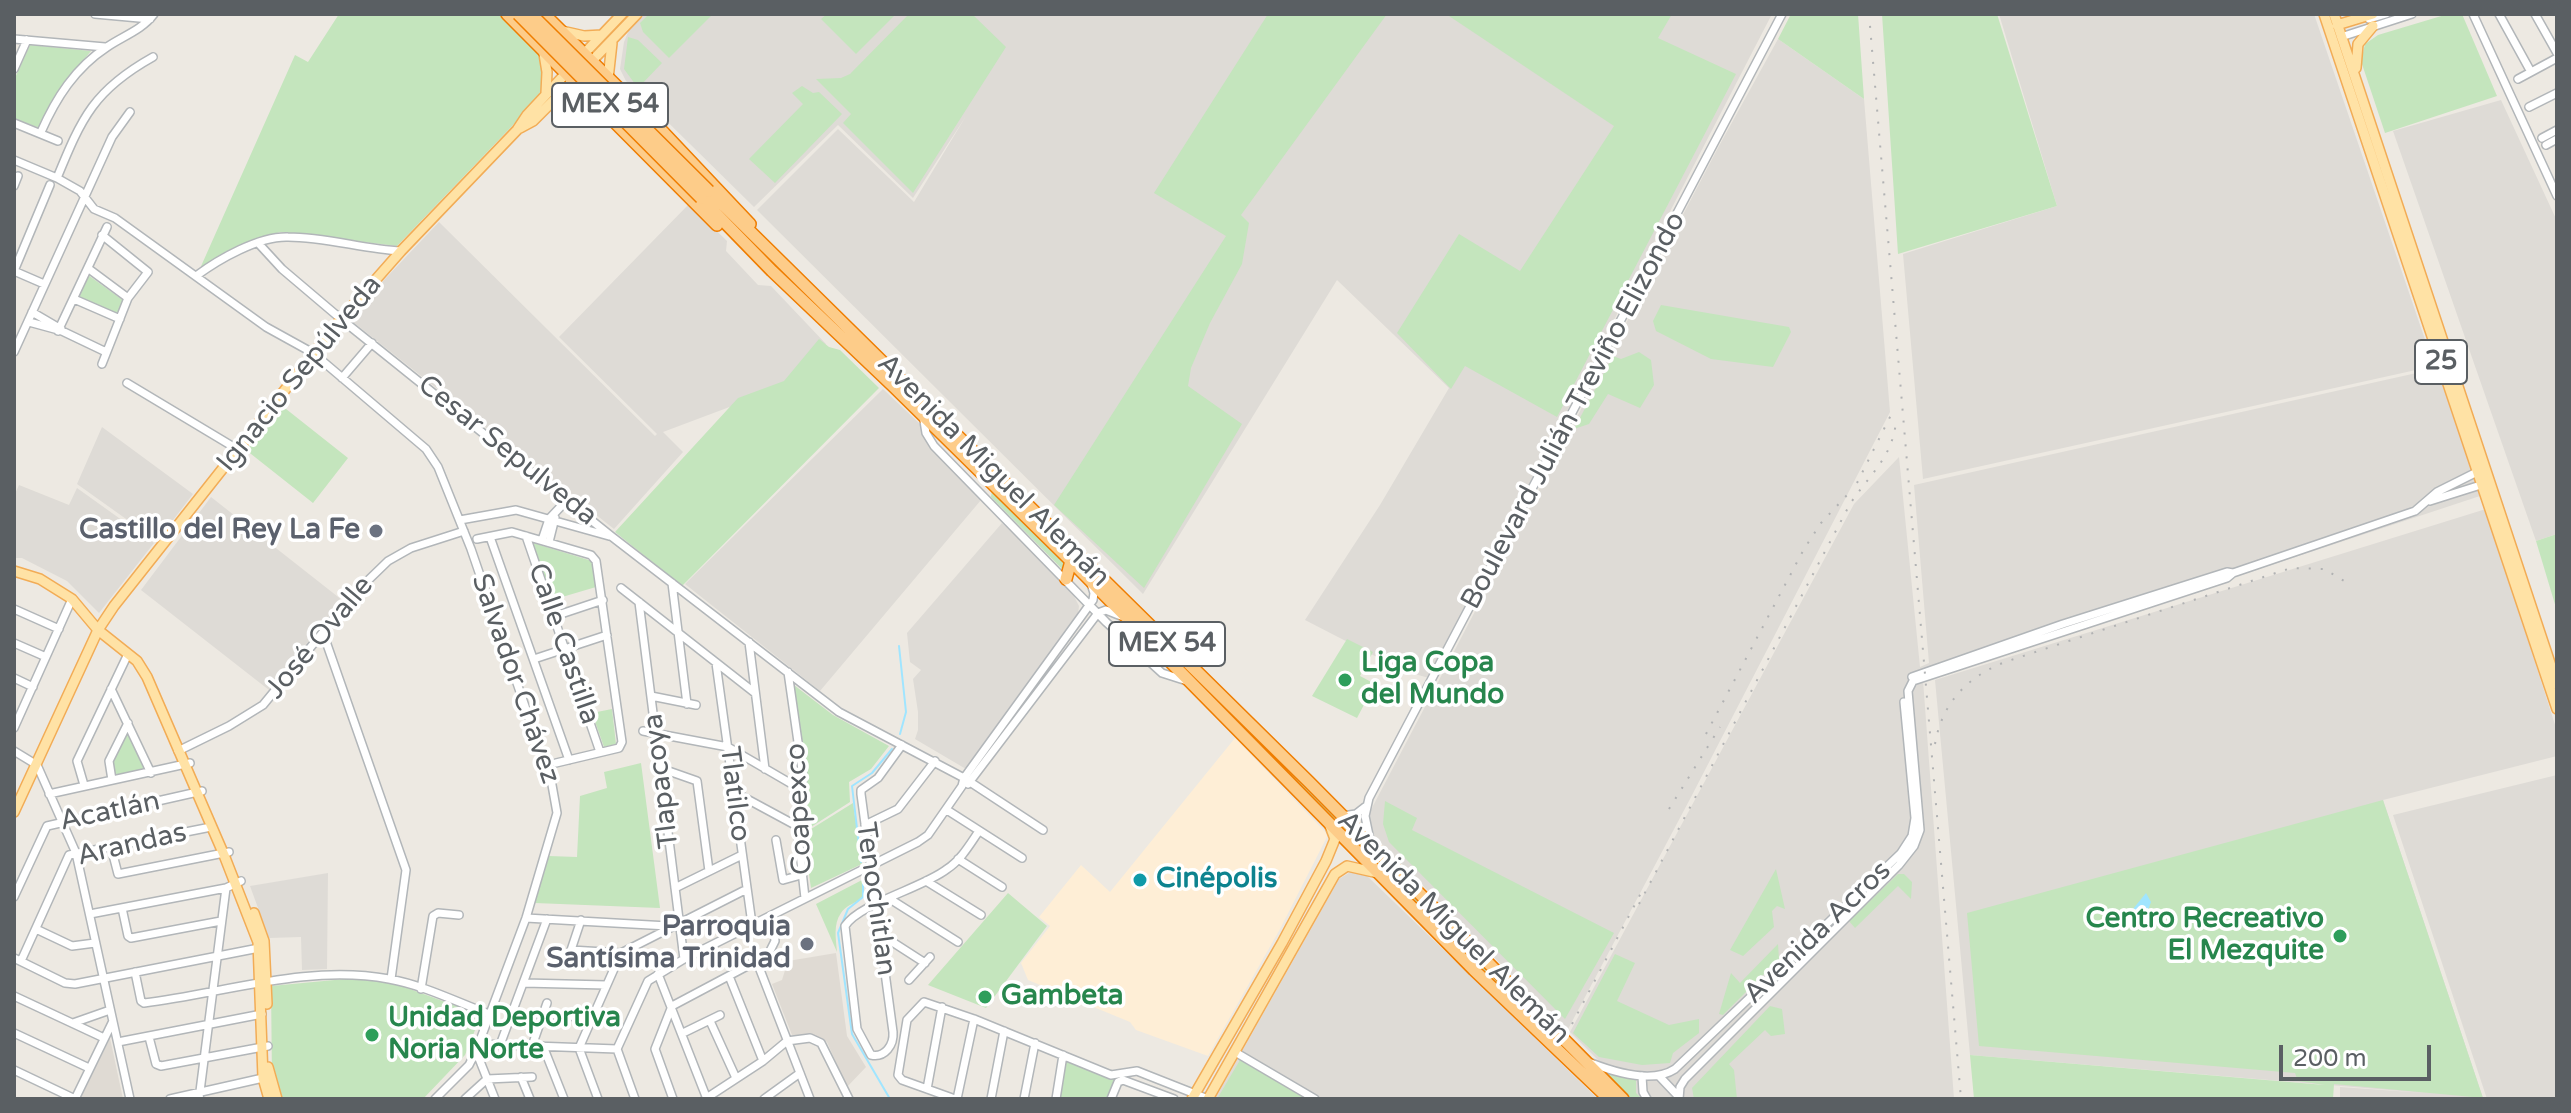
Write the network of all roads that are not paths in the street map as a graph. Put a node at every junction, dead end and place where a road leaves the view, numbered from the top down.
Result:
1 (95, 14) edge
2 (507, 14) edge
3 (518, 14) edge
4 (531, 14) edge
5 (544, 14) edge
6 (622, 14) edge
7 (637, 14) edge
8 (1782, 14) edge
9 (2324, 14) edge
10 (2334, 14) edge
11 (2373, 14) edge
12 (2386, 14) edge
13 (2412, 14) edge
14 (2473, 14) edge
15 (2499, 14) edge
16 (2535, 14) edge
17 (152, 16) edge
18 (2350, 23) edge
19 (2373, 26) junction
20 (2339, 30) junction
21 (564, 34) junction
22 (602, 35) junction
23 (14, 39) edge
24 (27, 40) junction
25 (613, 40) junction
26 (105, 47) junction
27 (546, 52) junction
28 (2557, 56) edge
29 (153, 57) dead end
30 (587, 58) junction
31 (14, 69) edge
32 (2531, 72) junction
33 (571, 76) junction
34 (608, 79) junction
35 (2518, 79) dead end
36 (619, 90) junction
37 (2359, 92) junction
38 (2557, 93) edge
39 (550, 96) junction
40 (597, 103) junction
41 (2529, 107) dead end
42 (130, 112) dead end
43 (14, 123) edge
44 (2557, 130) edge
45 (41, 132) junction
46 (2557, 139) edge
47 (58, 141) dead end
48 (14, 160) edge
49 (18, 176) dead end
50 (57, 178) junction
51 (50, 185) dead end
52 (14, 186) edge
53 (705, 195) junction
54 (2557, 196) edge
55 (85, 199) junction
56 (107, 227) dead end
57 (102, 235) junction
58 (757, 239) junction
59 (259, 244) junction
60 (401, 251) junction
61 (89, 269) junction
62 (14, 271) edge
63 (772, 271) junction
64 (196, 276) junction
65 (44, 284) junction
66 (128, 298) junction
67 (74, 299) junction
68 (32, 312) junction
69 (120, 319) junction
70 (341, 319) junction
71 (29, 322) junction
72 (60, 330) junction
73 (372, 343) junction
74 (14, 352) edge
75 (106, 352) junction
76 (313, 353) junction
77 (102, 364) dead end
78 (342, 378) junction
79 (127, 383) dead end
80 (923, 415) junction
81 (237, 449) junction
82 (2482, 469) junction
83 (2487, 483) junction
84 (2455, 489) junction
85 (568, 499) junction
86 (553, 517) junction
87 (460, 520) junction
88 (464, 531) junction
89 (526, 536) junction
90 (611, 536) junction
91 (490, 537) junction
92 (477, 539) dead end
93 (545, 541) junction
94 (1071, 561) junction
95 (14, 571) edge
96 (1086, 577) junction
97 (1066, 579) junction
98 (672, 583) junction
99 (621, 588) dead end
100 (72, 599) junction
101 (603, 600) junction
102 (639, 602) junction
103 (1089, 605) junction
104 (14, 609) edge
105 (110, 612) junction
106 (1098, 613) junction
107 (552, 617) junction
108 (1127, 619) junction
109 (59, 629) junction
110 (98, 630) junction
111 (678, 632) junction
112 (323, 633) junction
113 (607, 635) junction
114 (111, 640) junction
115 (749, 642) junction
116 (14, 643) edge
117 (564, 650) junction
118 (128, 654) junction
119 (46, 657) junction
120 (534, 659) junction
121 (716, 663) junction
122 (788, 672) junction
123 (14, 678) edge
124 (1187, 681) junction
125 (2557, 684) edge
126 (33, 687) junction
127 (111, 689) junction
128 (755, 693) junction
129 (651, 696) junction
130 (2557, 709) edge
131 (17, 715) edge
132 (128, 723) junction
133 (14, 728) edge
134 (643, 731) dead end
135 (655, 733) junction
136 (1909, 734) junction
137 (898, 743) junction
138 (728, 747) junction
139 (181, 750) junction
140 (14, 751) edge
141 (600, 752) junction
142 (569, 760) junction
143 (935, 761) junction
144 (556, 763) dead end
145 (187, 764) junction
146 (37, 765) junction
147 (660, 768) junction
148 (765, 769) junction
149 (151, 773) junction
150 (112, 780) junction
151 (965, 782) junction
152 (84, 785) junction
153 (802, 790) junction
154 (200, 792) junction
155 (734, 792) junction
156 (49, 794) junction
157 (1365, 807) junction
158 (947, 810) junction
159 (14, 812) edge
160 (1342, 816) junction
161 (62, 823) junction
162 (865, 825) junction
163 (797, 826) junction
164 (1330, 826) junction
165 (211, 827) junction
166 (1043, 830) dead end
167 (979, 831) junction
168 (776, 840) dead end
169 (1372, 846) junction
170 (111, 847) junction
171 (76, 853) junction
172 (226, 854) junction
173 (742, 855) junction
174 (1022, 858) dead end
175 (958, 859) junction
176 (866, 867) junction
177 (709, 871) junction
178 (1378, 873) junction
179 (801, 875) junction
180 (926, 881) junction
181 (234, 884) junction
182 (1002, 887) dead end
183 (675, 888) junction
184 (1312, 888) junction
185 (747, 889) junction
186 (14, 897) edge
187 (805, 898) junction
188 (890, 899) junction
189 (876, 905) junction
190 (122, 908) junction
191 (90, 914) junction
192 (459, 915) dead end
193 (772, 915) junction
194 (981, 915) dead end
195 (526, 918) junction
196 (547, 919) junction
197 (581, 920) junction
198 (221, 921) junction
199 (674, 924) junction
200 (752, 924) junction
201 (36, 929) junction
202 (880, 934) junction
203 (958, 942) dead end
204 (95, 943) junction
205 (260, 943) junction
206 (621, 953) junction
207 (218, 955) junction
208 (18, 959) edge
209 (684, 959) junction
210 (757, 962) junction
211 (135, 972) junction
212 (658, 974) junction
213 (729, 976) junction
214 (104, 978) junction
215 (391, 979) junction
216 (909, 980) dead end
217 (263, 982) junction
218 (524, 983) junction
219 (606, 985) junction
220 (421, 989) junction
221 (214, 991) junction
222 (14, 996) edge
223 (547, 1003) dead end
224 (672, 1006) junction
225 (942, 1007) junction
226 (110, 1010) junction
227 (262, 1014) junction
228 (489, 1014) junction
229 (543, 1014) junction
230 (720, 1015) dead end
231 (592, 1018) junction
232 (974, 1019) junction
233 (1254, 1020) junction
234 (710, 1021) junction
235 (1725, 1021) junction
236 (73, 1023) junction
237 (112, 1023) junction
238 (209, 1024) junction
239 (1004, 1031) junction
240 (1733, 1031) junction
241 (14, 1033) edge
242 (683, 1033) junction
243 (149, 1037) junction
244 (104, 1038) junction
245 (787, 1041) junction
246 (118, 1042) junction
247 (1704, 1042) junction
248 (1035, 1043) junction
249 (500, 1045) junction
250 (265, 1046) junction
251 (532, 1046) junction
252 (543, 1046) junction
253 (478, 1047) junction
254 (579, 1048) junction
255 (617, 1049) junction
256 (1713, 1051) junction
257 (1235, 1052) junction
258 (1063, 1055) junction
259 (204, 1058) junction
260 (1584, 1060) junction
261 (763, 1061) junction
262 (89, 1068) junction
263 (14, 1070) edge
264 (800, 1073) junction
265 (1642, 1076) junction
266 (1659, 1076) junction
267 (521, 1077) junction
268 (532, 1077) dead end
269 (263, 1078) junction
270 (736, 1078) junction
271 (487, 1079) junction
272 (927, 1089) junction
273 (199, 1096) edge
274 (775, 1096) edge
275 (1201, 1097) edge
276 (1679, 1098) edge
277 (75, 1099) edge
278 (130, 1099) edge
279 (170, 1099) edge
280 (269, 1099) edge
281 (277, 1099) edge
282 (435, 1099) edge
283 (465, 1099) edge
284 (495, 1099) edge
285 (530, 1099) edge
286 (564, 1099) edge
287 (598, 1099) edge
288 (635, 1099) edge
289 (673, 1099) edge
290 (706, 1099) edge
291 (764, 1099) edge
292 (810, 1099) edge
293 (849, 1099) edge
294 (956, 1099) edge
295 (991, 1099) edge
296 (1024, 1099) edge
297 (1056, 1099) edge
298 (1111, 1099) edge
299 (1174, 1099) edge
300 (1315, 1099) edge
301 (1609, 1099) edge
302 (1623, 1099) edge
303 (1647, 1099) edge

1 - 17 street
2 - 27 highway
3 - 53 highway, Avenida Miguel Alemán / MEX 54, bridge
4 - 53 highway, Avenida Miguel Alemán / MEX 54, bridge
5 - 21 highway
6 - 22 main road
7 - 25 main road
8 - 157 street, Boulevard Julián Treviño Elizondo
9 - 82 main road, 25
10 - 20 main road, 25
11 - 18 main road
12 - 18 street
13 - 19 street
14 - 54 street
15 - 32 street
16 - 28 street
17 - 26 street
18 - 19 street
18 - 20 main road
19 - 37 main road
20 - 37 main road, 25
21 - 22 main road
21 - 27 highway
21 - 30 highway
22 - 30 main road
23 - 24 street
24 - 26 street
24 - 31 street
25 - 30 main road
25 - 34 main road
26 - 45 street
27 - 33 highway
27 - 39 main road
28 - 32 street
29 - 50 street
30 - 33 main road, Ignacio Sepúlveda
30 - 34 highway
32 - 35 street
33 - 39 main road, Ignacio Sepúlveda
33 - 40 highway
34 - 36 highway
36 - 40 highway
36 - 58 highway
37 - 82 main road, 25
38 - 41 street
39 - 40 main road
39 - 60 main road, Ignacio Sepúlveda
40 - 63 highway
42 - 55 street
43 - 45 street
44 - 46 street
45 - 47 street
48 - 50 street, Salvador Chávez
49 - 52 street
50 - 55 street, Salvador Chávez
51 - 62 street
53 - 58 highway, Avenida Miguel Alemán / MEX 54
53 - 63 highway, Avenida Miguel Alemán / MEX 54
55 - 64 street, Salvador Chávez
55 - 65 street
56 - 57 street
57 - 61 street
57 - 66 street
58 - 160 highway, Avenida Miguel Alemán / MEX 54
59 - 60 street
59 - 64 street
59 - 70 street, Cesar Sepulveda
60 - 70 main road, Ignacio Sepúlveda
61 - 66 street
61 - 67 street
62 - 65 street
63 - 80 highway, Avenida Miguel Alemán / MEX 54
64 - 76 street, Salvador Chávez
65 - 68 street
66 - 69 street
67 - 69 street
67 - 72 street
68 - 71 street
68 - 72 street
69 - 75 street
70 - 73 street, Cesar Sepulveda
70 - 76 main road, Ignacio Sepúlveda
71 - 72 street
71 - 74 street
72 - 75 street
73 - 78 street
73 - 85 street, Cesar Sepulveda
75 - 77 street
76 - 78 street, Salvador Chávez
76 - 81 main road, Ignacio Sepúlveda
78 - 87 street, Salvador Chávez
79 - 81 street
80 - 94 highway, Avenida Miguel Alemán / MEX 54
80 - 97 street
81 - 105 main road, Ignacio Sepúlveda
82 - 83 main road, 25
82 - 84 street
83 - 84 street
83 - 125 main road, 25
83 - 130 main road, 25
84 - 136 street, Avenida Acros
85 - 86 street
85 - 90 street, Cesar Sepulveda
86 - 87 street
86 - 90 street
86 - 93 street
87 - 88 street, Salvador Chávez
88 - 112 street, José Ovalle
88 - 195 street, Salvador Chávez
89 - 91 street
89 - 93 street
89 - 107 street, Calle Castilla
90 - 98 street, Cesar Sepulveda
91 - 92 street
91 - 120 street
93 - 101 street
94 - 96 highway, Avenida Miguel Alemán / MEX 54
94 - 97 highway
95 - 100 main road
96 - 103 street
96 - 108 highway, Avenida Miguel Alemán / MEX 54
97 - 103 street
98 - 111 street
98 - 115 street
99 - 102 street
100 - 109 street
100 - 110 main road
101 - 107 street
101 - 113 street
102 - 111 street
102 - 129 street, Tlapacoya
103 - 106 street
103 - 151 street
104 - 109 street
105 - 110 main road, Ignacio Sepúlveda
105 - 114 main road
106 - 108 street
106 - 124 street
106 - 151 street
107 - 117 street, Calle Castilla
108 - 124 highway, Avenida Miguel Alemán / MEX 54
109 - 119 street
110 - 114 main road
110 - 146 main road, Ignacio Sepúlveda
111 - 121 street
111 - 129 street
112 - 139 street, José Ovalle
112 - 215 street
113 - 117 street
113 - 141 street
114 - 118 main road
115 - 122 street
115 - 128 street
116 - 119 street
117 - 120 street
117 - 141 street, Calle Castilla
118 - 127 street
118 - 139 main road
119 - 126 street
120 - 142 street
121 - 128 street
121 - 138 street, Tlatilco
122 - 137 street
122 - 153 street, Coapexco
123 - 126 street
124 - 164 highway, Avenida Miguel Alemán / MEX 54
126 - 131 street
127 - 132 street
127 - 152 street
128 - 148 street
129 - 135 street, Tlapacoya
131 - 133 street
132 - 149 street
132 - 150 street
134 - 135 street
135 - 138 street
135 - 147 street, Tlapacoya
136 - 235 street, Avenida Acros
136 - 240 street, Avenida Acros
137 - 143 street
137 - 162 street, Tenochitlan
138 - 148 street
138 - 155 street, Tlatilco
139 - 145 main road
140 - 146 street
141 - 142 street
142 - 144 street
143 - 151 street
143 - 162 street
145 - 149 street
145 - 154 main road
146 - 156 street
146 - 159 main road, Ignacio Sepúlveda
147 - 177 street
147 - 183 street, Tlapacoya
148 - 153 street
149 - 150 street
150 - 152 street
151 - 158 street
151 - 166 street
152 - 156 street
153 - 163 street, Coapexco
154 - 161 street, Acatlán
154 - 165 main road
154 - 172 main road
155 - 163 street
155 - 173 street, Tlatilco
156 - 161 street
157 - 160 street
157 - 169 street
158 - 167 street
158 - 176 street
160 - 169 highway, Avenida Miguel Alemán / MEX 54
161 - 171 street
161 - 186 street, Acatlán
162 - 176 street, Tenochitlan
163 - 179 street, Coapexco
164 - 178 highway, Avenida Miguel Alemán / MEX 54
164 - 184 main road
165 - 170 street, Arandas
165 - 172 main road
167 - 174 street
167 - 175 street
168 - 179 street
169 - 260 highway, Avenida Miguel Alemán / MEX 54
170 - 171 street, Arandas
170 - 172 street
171 - 191 street
171 - 201 street, Arandas
172 - 181 main road
173 - 177 street
173 - 185 street, Tlatilco
175 - 180 street
175 - 182 street
176 - 187 street
176 - 189 street, Tenochitlan
177 - 183 street
178 - 233 main road
178 - 301 highway, Avenida Miguel Alemán / MEX 54
179 - 187 street, Coapexco
180 - 188 street
180 - 194 street
181 - 190 street
181 - 198 street
181 - 205 main road
183 - 199 street, Tlapacoya
184 - 233 main road
184 - 275 main road
185 - 199 street
185 - 200 street, Tlatilco
187 - 193 street
188 - 189 street
188 - 203 street
189 - 202 street, Tenochitlan
189 - 202 street, Tenochitlan
190 - 191 street
190 - 198 street
191 - 204 street
192 - 220 street
193 - 200 street
193 - 210 street
195 - 196 street
195 - 228 street, Salvador Chávez
196 - 197 street
196 - 218 street
197 - 199 street
197 - 206 street
198 - 207 street
199 - 206 street
199 - 209 street, Tlapacoya
200 - 209 street
201 - 204 street
201 - 208 street, Arandas
202 - 216 street
204 - 214 street
205 - 207 street
205 - 217 main road
206 - 219 street
207 - 211 street
207 - 221 street
208 - 214 street
209 - 212 street
210 - 213 street
210 - 245 street
211 - 214 street
211 - 221 street
212 - 224 street
212 - 255 street
213 - 224 street
213 - 261 street
214 - 226 street
215 - 217 street
215 - 220 street
217 - 221 street
217 - 227 main road
217 - 250 main road
218 - 219 street
218 - 249 street
219 - 231 street
220 - 228 street
221 - 238 street
222 - 236 street
223 - 229 street
224 - 242 street
224 - 289 street
225 - 232 street
225 - 272 street
225 - 272 street
226 - 236 street
226 - 237 street
227 - 238 street
227 - 250 main road
228 - 253 street, Salvador Chávez
229 - 231 street
229 - 251 street
230 - 234 street
231 - 254 street
232 - 239 street
232 - 294 street
233 - 257 main road
234 - 242 street
234 - 270 street
235 - 240 street
235 - 247 street, Avenida Acros
236 - 244 street
237 - 244 street
237 - 246 street
238 - 243 street
238 - 259 street
239 - 248 street
239 - 295 street
240 - 256 street, Avenida Acros
241 - 262 street
242 - 290 street
243 - 246 street
243 - 259 street
244 - 262 street
245 - 261 street
245 - 264 street
245 - 293 street
246 - 278 street
247 - 256 street
247 - 266 street, Avenida Acros
248 - 258 street
248 - 296 street
249 - 251 street
249 - 253 street
250 - 259 street
250 - 269 main road
250 - 281 main road
251 - 252 street
252 - 254 street
252 - 286 street
253 - 271 street
253 - 282 street, Salvador Chávez
254 - 255 street
254 - 287 street
255 - 288 street
256 - 276 street, Avenida Acros
257 - 275 main road
257 - 300 street
258 - 275 street
258 - 297 street
259 - 273 street
260 - 265 street
260 - 302 highway, Avenida Miguel Alemán / MEX 54
261 - 270 street
262 - 277 street
263 - 277 street
264 - 274 street
264 - 292 street
265 - 266 street
265 - 303 street
266 - 276 street
267 - 268 street
267 - 271 street
267 - 285 street
269 - 273 street
269 - 280 main road
270 - 290 street
271 - 283 street
271 - 284 street
272 - 294 street
273 - 279 street
274 - 291 street
298 - 299 street

